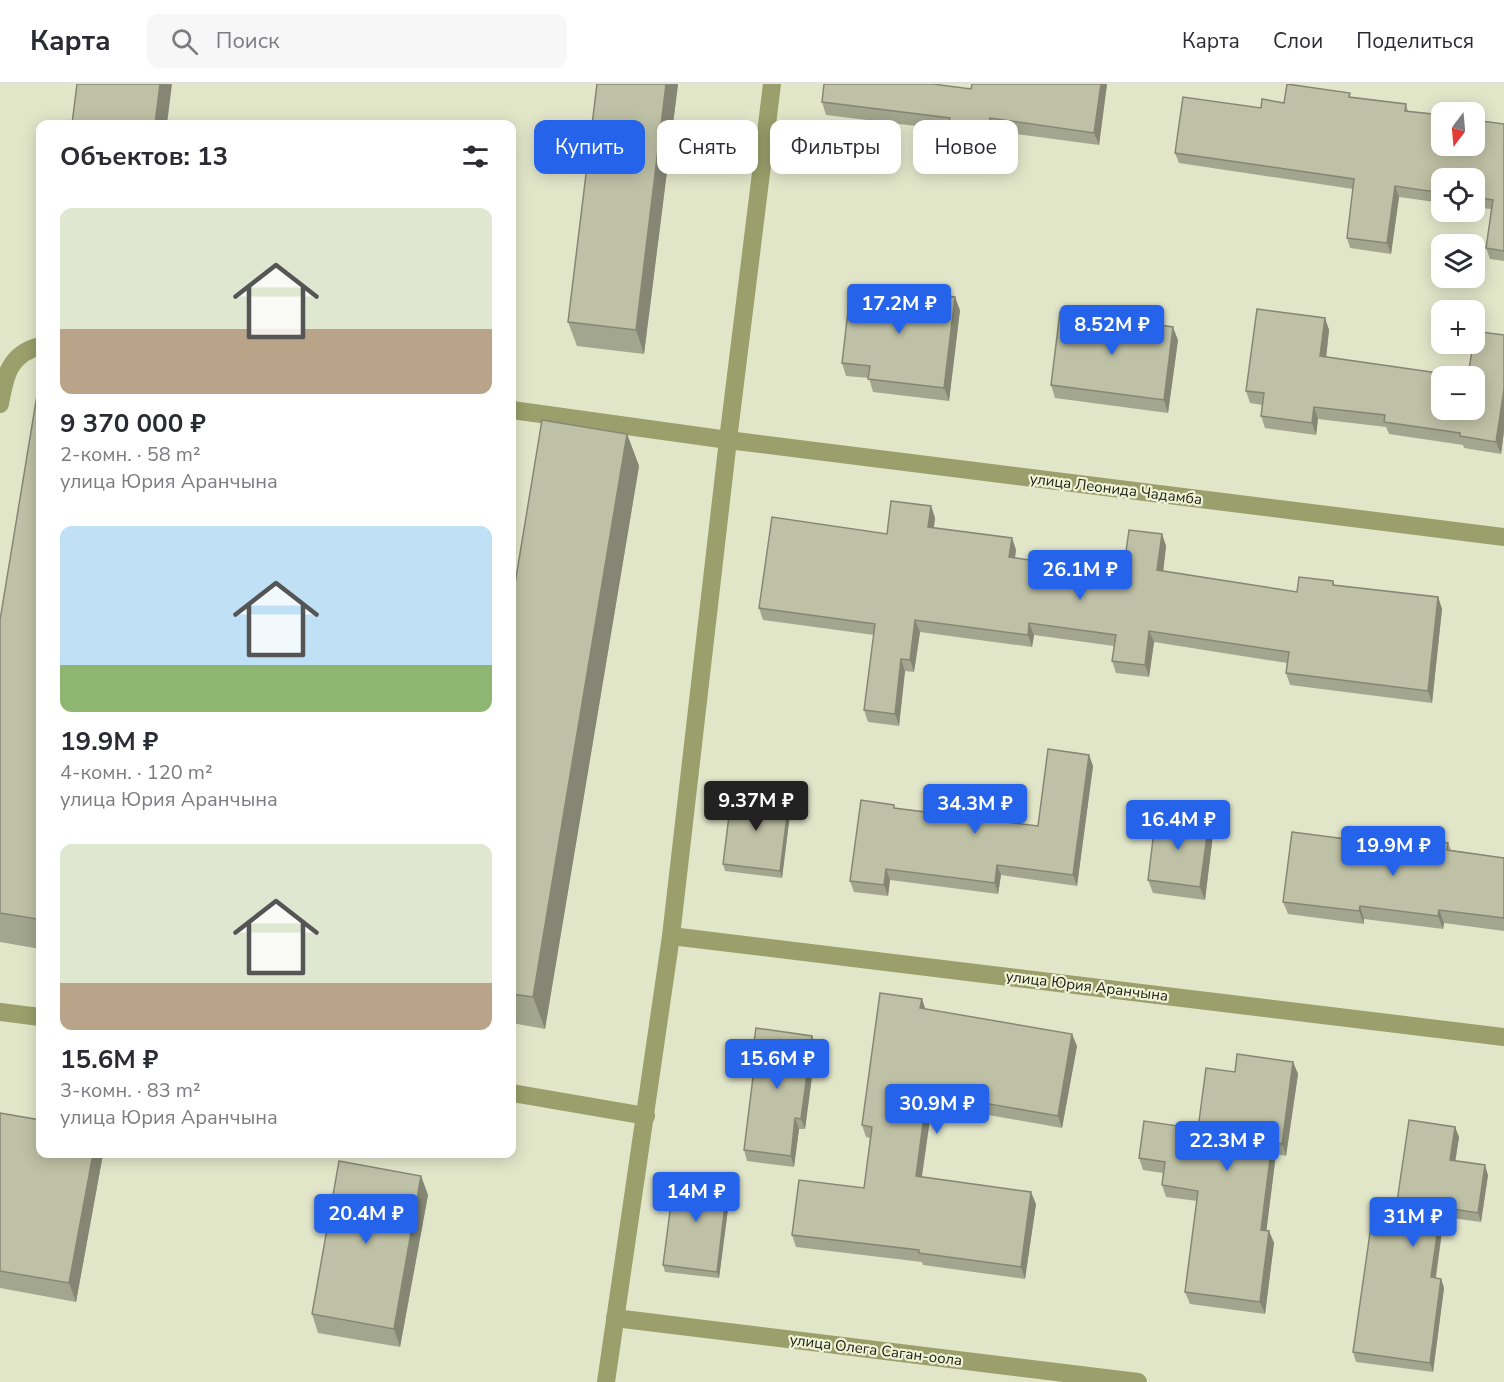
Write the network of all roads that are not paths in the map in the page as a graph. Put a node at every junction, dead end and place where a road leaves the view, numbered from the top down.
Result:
1 (772, 84) edge
2 (36, 347) edge
3 (0, 404) edge
4 (516, 411) edge
5 (728, 440) junction
6 (1504, 537) edge
7 (671, 936) junction
8 (0, 1011) edge
9 (36, 1016) edge
10 (1504, 1037) edge
11 (516, 1094) edge
12 (646, 1116) junction
13 (615, 1317) junction
14 (606, 1382) edge
15 (1138, 1382) edge

1 - 5 street
2 - 3 street
4 - 5 street, улица Леонида Чадамба
5 - 6 street, улица Леонида Чадамба
5 - 7 street
7 - 10 street, улица Юрия Аранчына
7 - 12 street
8 - 9 street
11 - 12 street
12 - 13 street
13 - 14 street
13 - 15 street, улица Олега Саган-оола

